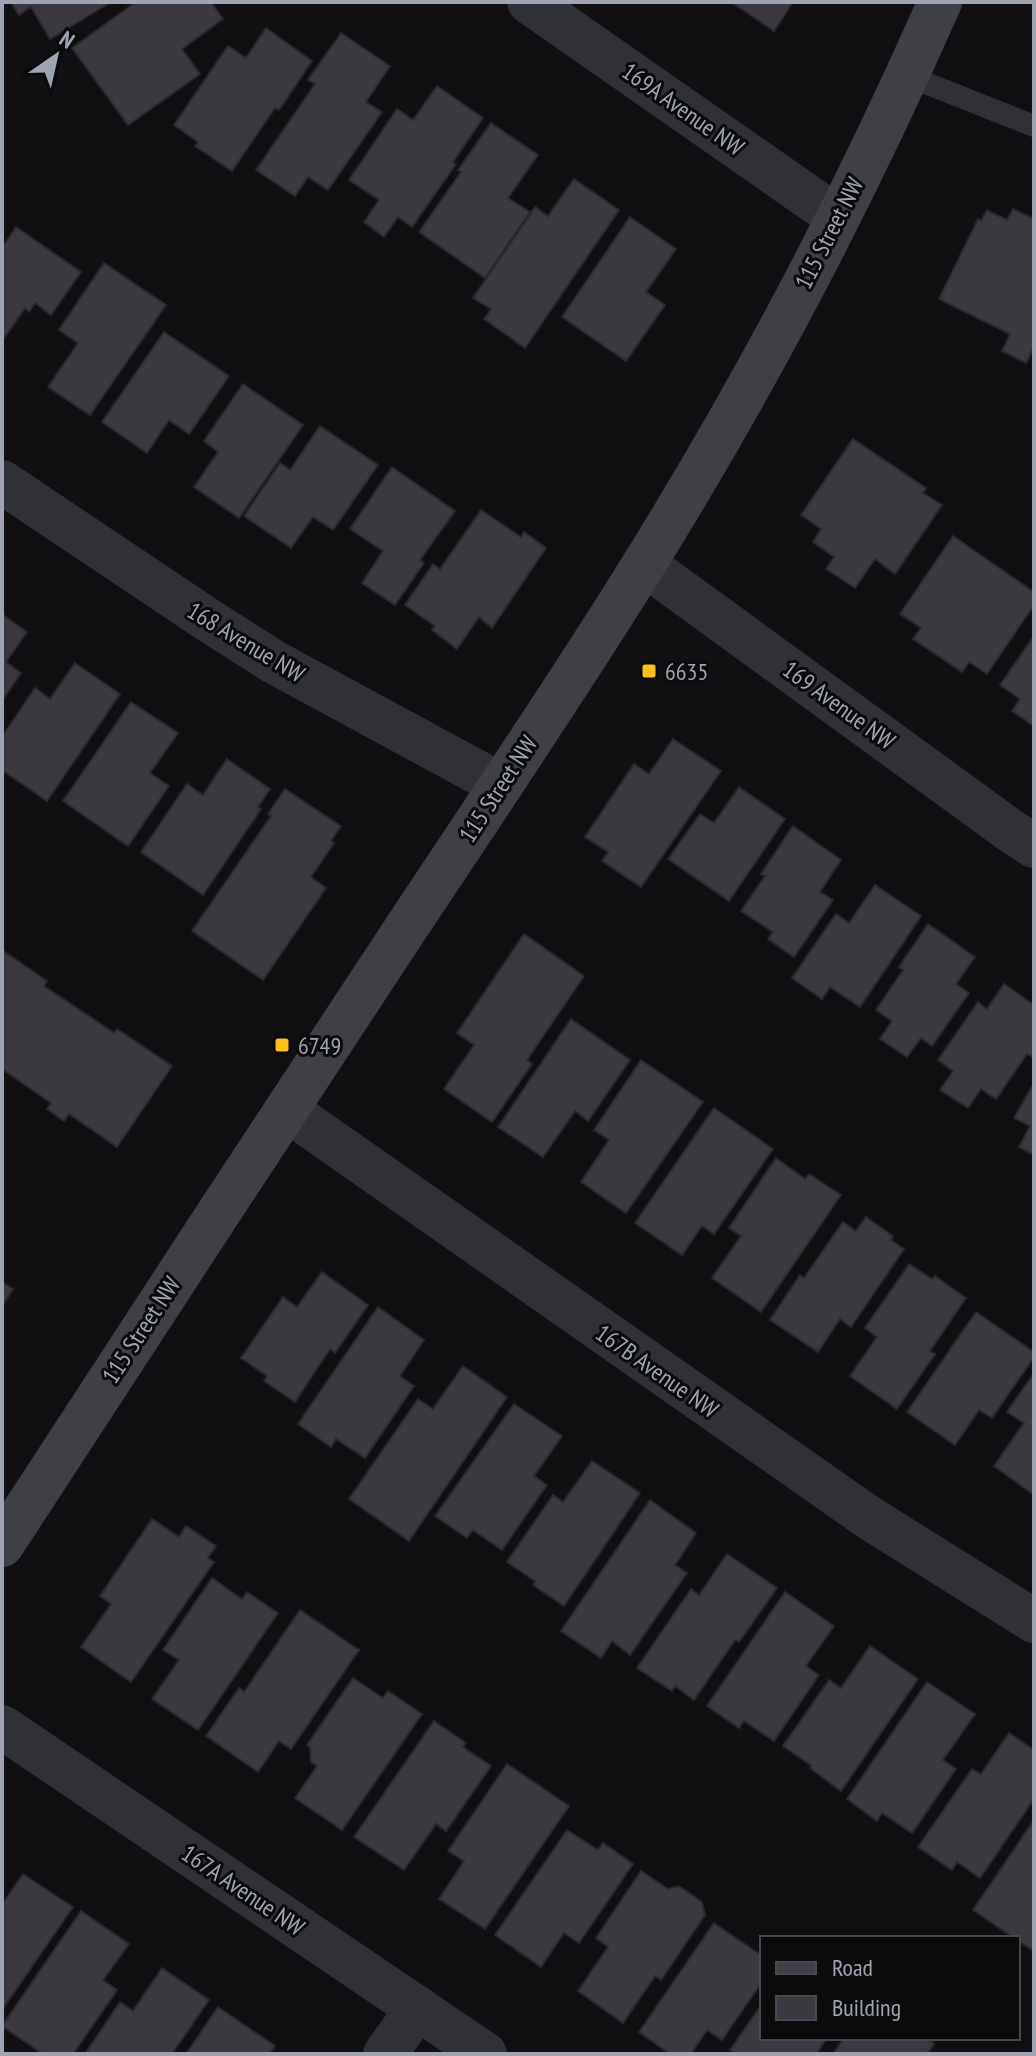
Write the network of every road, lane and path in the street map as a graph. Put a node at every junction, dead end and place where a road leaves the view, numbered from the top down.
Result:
1 (529, 2) edge
2 (940, 2) edge
3 (908, 76) junction
4 (1034, 126) edge
5 (837, 217) junction
6 (2, 482) edge
7 (644, 564) junction
8 (501, 785) junction
9 (1034, 846) edge
10 (287, 1110) junction
11 (2, 1545) edge
12 (1034, 1621) edge
13 (2, 1727) edge
14 (418, 2008) junction
15 (385, 2054) edge
16 (485, 2054) edge

1 - 5 street, 169A Avenue NW
2 - 3 street, 115 Street NW
3 - 4 lane
3 - 5 street, 115 Street NW
5 - 7 street, 115 Street NW
6 - 8 street, 168 Avenue NW
7 - 8 street, 115 Street NW
7 - 9 street, 169 Avenue NW
8 - 10 street, 115 Street NW
10 - 11 street, 115 Street NW
10 - 12 street, 167B Avenue NW
13 - 14 street, 167A Avenue NW
14 - 15 street
14 - 16 street, 167A Avenue NW

